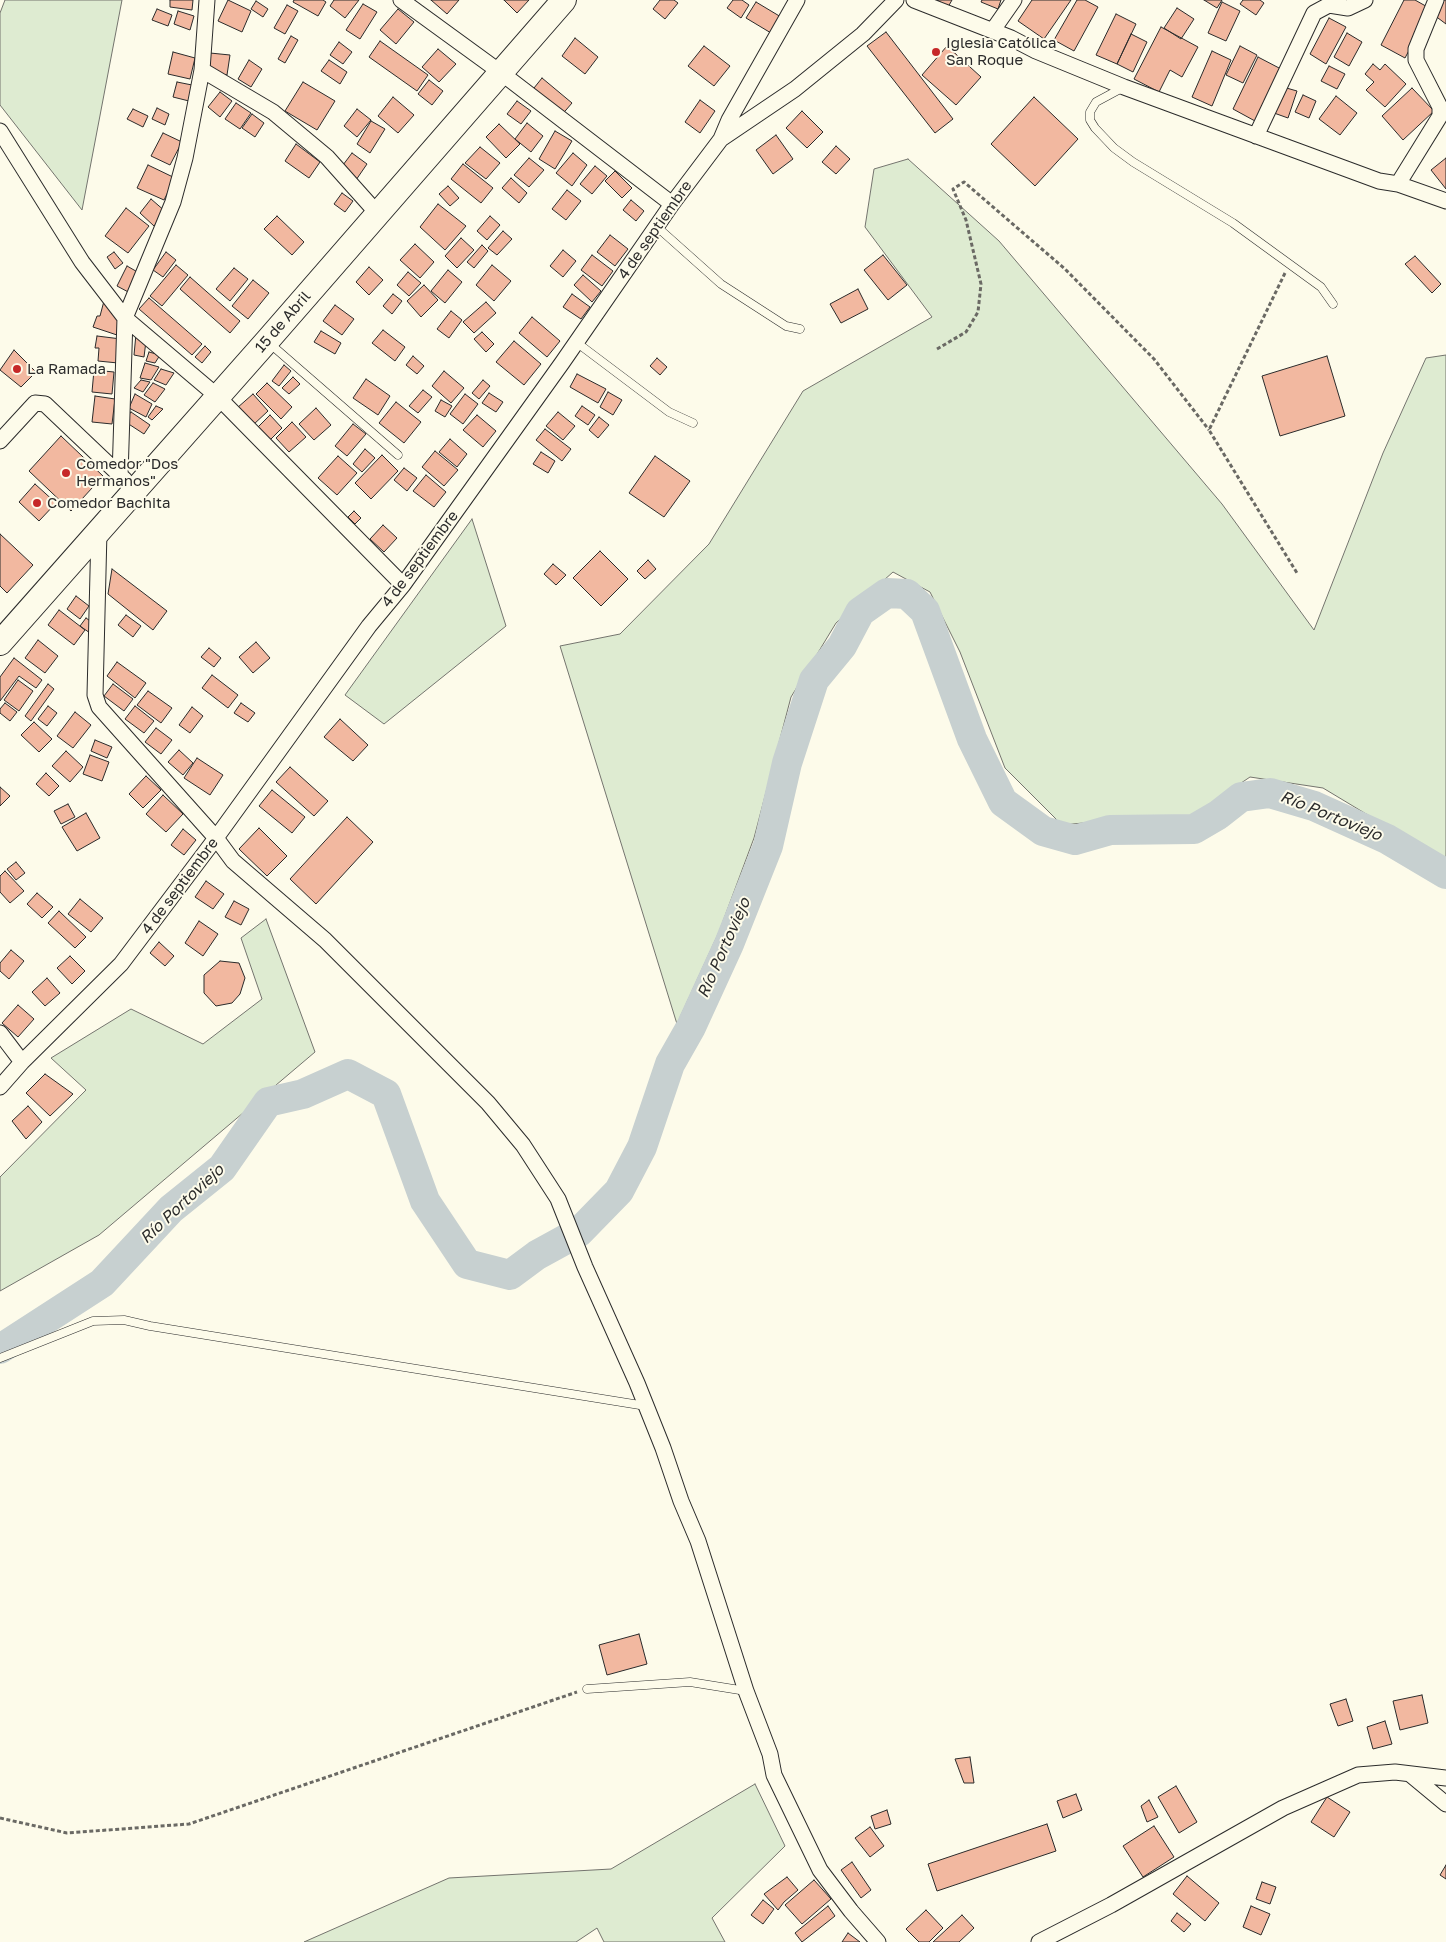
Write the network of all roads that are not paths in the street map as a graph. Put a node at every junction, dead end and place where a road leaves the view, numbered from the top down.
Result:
1 (207, 0) edge
2 (401, 0) edge
3 (564, 0) edge
4 (797, 0) edge
5 (896, 0) edge
6 (914, 0) edge
7 (1014, 0) edge
8 (1365, 0) edge
9 (1436, 0) edge
10 (1327, 3) edge
11 (993, 30) junction
12 (202, 70) junction
13 (500, 72) junction
14 (1124, 87) junction
15 (0, 131) edge
16 (1256, 136) junction
17 (721, 139) junction
18 (1398, 184) junction
19 (1446, 201) edge
20 (672, 204) junction
21 (377, 213) junction
22 (656, 226) junction
23 (1333, 304) dead end
24 (125, 318) junction
25 (800, 328) dead end
26 (267, 341) junction
27 (576, 342) junction
28 (217, 396) junction
29 (693, 423) dead end
30 (0, 441) edge
31 (398, 455) dead end
32 (128, 483) junction
33 (99, 531) junction
34 (403, 585) junction
35 (0, 643) edge
36 (216, 838) junction
37 (0, 1033) edge
38 (22, 1062) junction
39 (0, 1087) edge
40 (0, 1358) edge
41 (646, 1406) junction
42 (587, 1689) road end
43 (746, 1691) junction
44 (1411, 1775) junction
45 (1446, 1778) edge
46 (1446, 1804) edge
47 (878, 1942) edge
48 (1039, 1942) edge

1 - 12 street
2 - 13 street
3 - 13 main road, 15 de Abril
4 - 17 street, 4 de septiembre
5 - 17 street
6 - 11 street
7 - 11 street
8 - 10 street
9 - 18 street
10 - 16 street
11 - 14 street
12 - 21 street
12 - 24 street
13 - 20 street
13 - 21 main road, 15 de Abril
14 - 16 street
14 - 23 lane
15 - 24 street
16 - 18 street
17 - 20 street, 4 de septiembre
18 - 19 street
20 - 22 street, 4 de septiembre
21 - 26 main road, 15 de Abril
22 - 25 lane
22 - 27 street, 4 de septiembre
24 - 28 street
24 - 32 street
26 - 28 main road, 15 de Abril
26 - 31 lane
27 - 29 lane
27 - 34 street, 4 de septiembre
28 - 32 main road, 15 de Abril
28 - 34 street
30 - 32 street
32 - 33 main road, 15 de Abril
33 - 35 main road, 15 de Abril
33 - 36 street
34 - 36 street, 4 de septiembre
36 - 38 street, 4 de septiembre
36 - 41 street
37 - 38 street
38 - 39 street, 4 de septiembre
40 - 41 lane
41 - 43 street
42 - 43 lane
43 - 47 street
44 - 45 street
44 - 46 street
44 - 48 street

